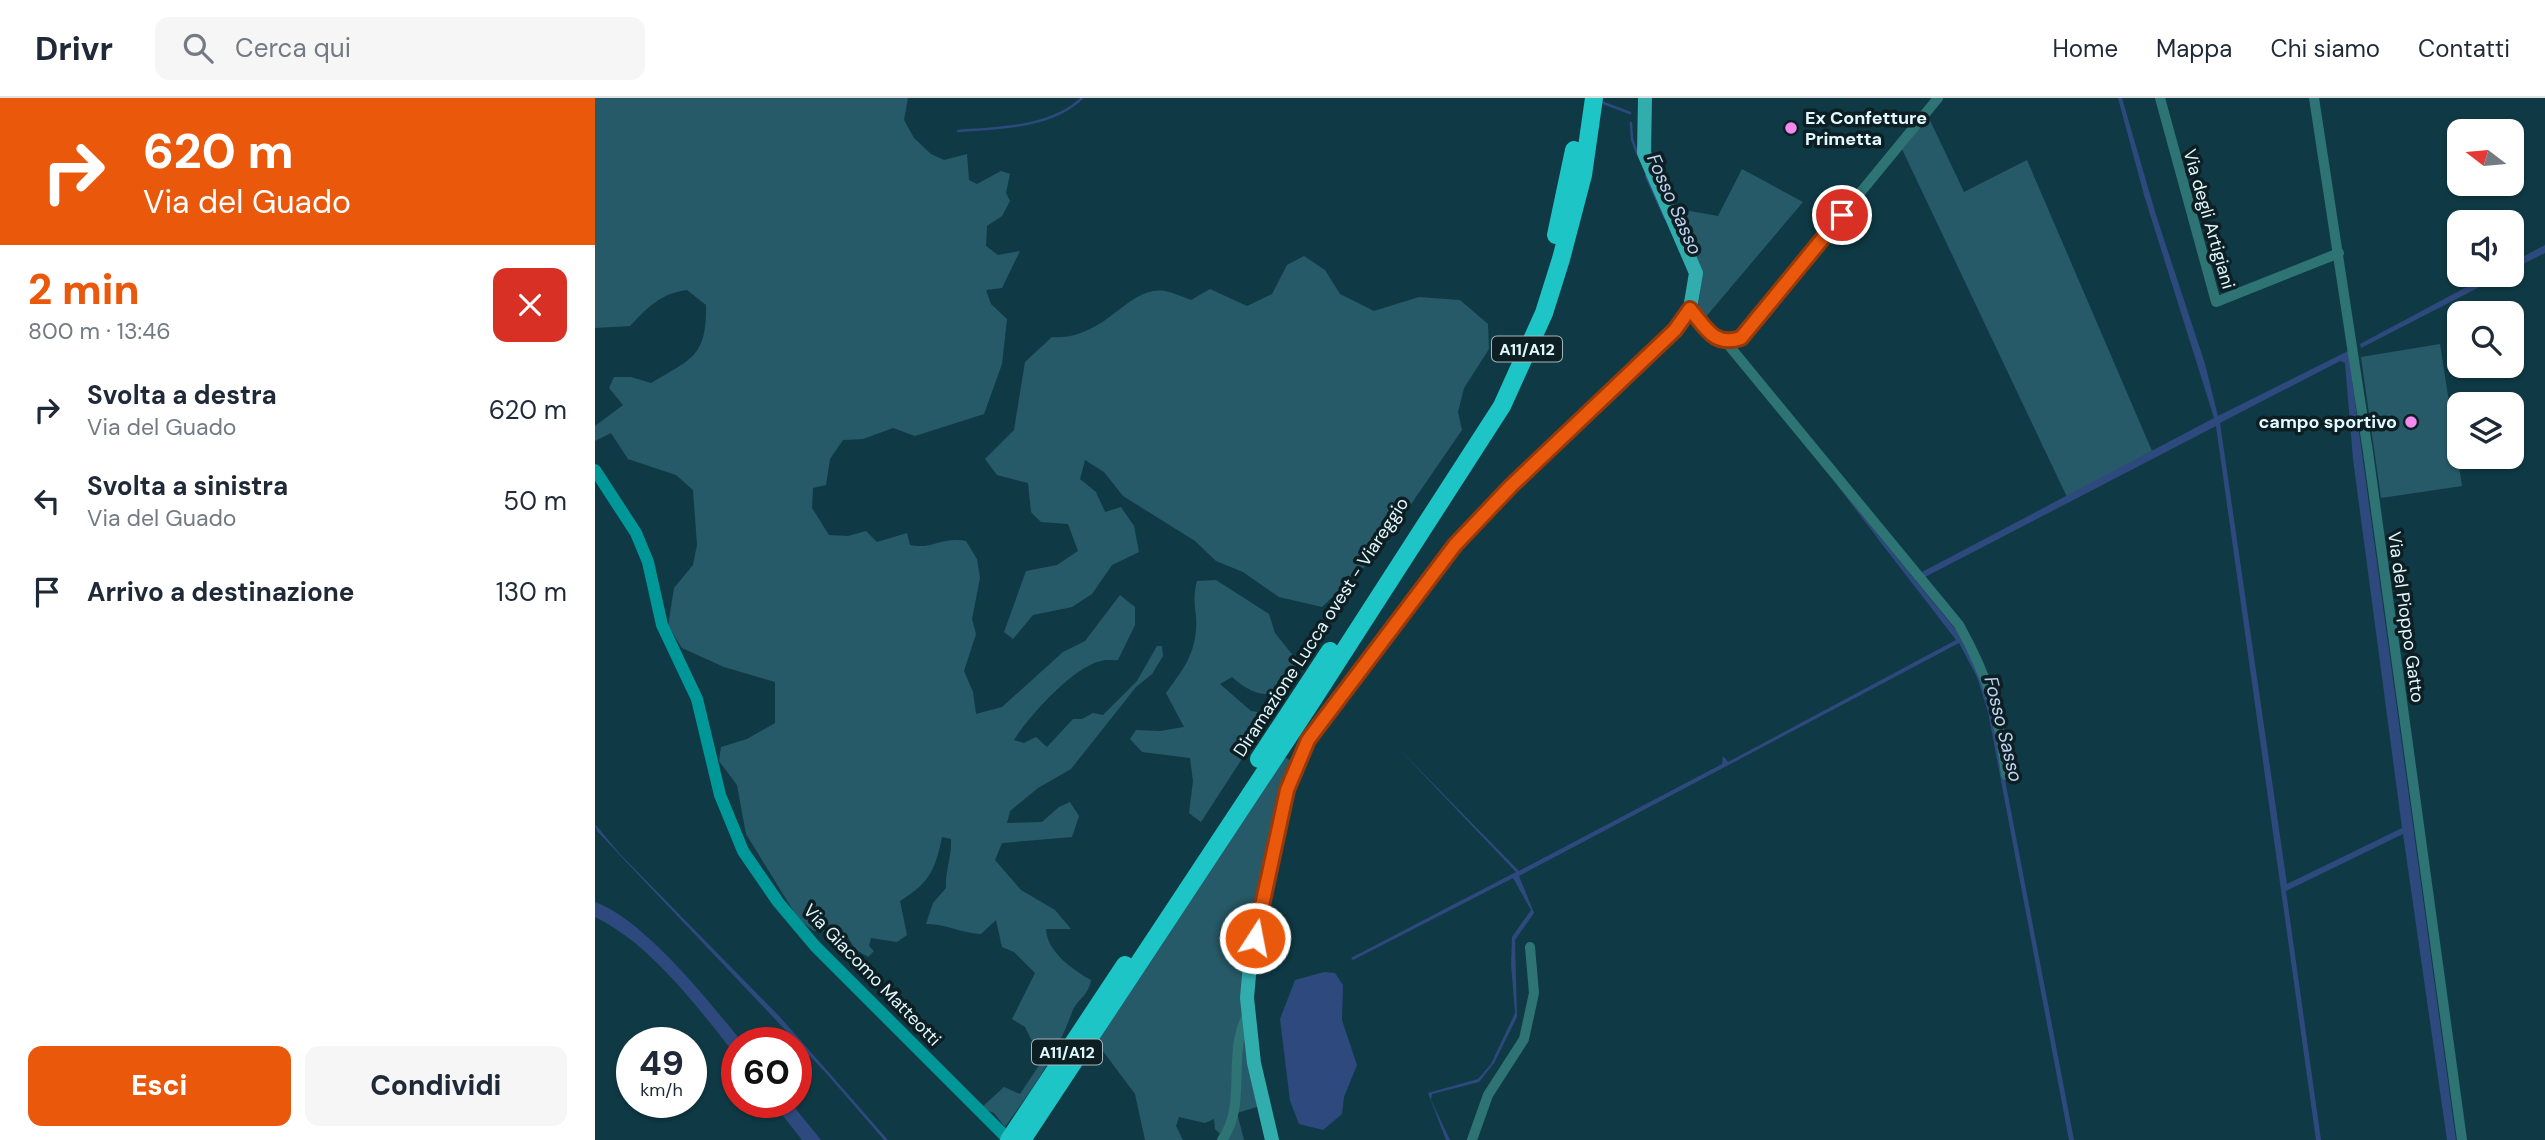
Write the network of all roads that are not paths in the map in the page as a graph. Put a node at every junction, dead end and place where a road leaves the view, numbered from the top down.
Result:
1 (1582, 98) edge
2 (1594, 98) edge
3 (1645, 98) edge
4 (1938, 98) edge
5 (2159, 98) edge
6 (2314, 98) edge
7 (2339, 253) junction
8 (1555, 260) junction
9 (1690, 309) junction
10 (1726, 342) junction
11 (1478, 434) junction
12 (595, 470) edge
13 (2007, 775) dead end
14 (1530, 947) dead end
15 (1130, 969) junction
16 (1248, 1014) junction
17 (1009, 1140) edge
18 (1022, 1140) edge
19 (1222, 1140) edge
20 (1272, 1140) edge
21 (1472, 1140) edge
22 (2462, 1140) edge

1 - 8 highway, Diramazione Lucca ovest - Viareggio / A11/A12
2 - 8 highway, Diramazione Lucca ovest - Viareggio / A11/A12
3 - 9 main road
4 - 10 street
5 - 7 street, Via degli Artigiani
6 - 7 street, Via del Pioppo Gatto
7 - 22 street, Via del Pioppo Gatto
8 - 11 highway, Diramazione Lucca ovest - Viareggio / A11/A12
9 - 10 street
9 - 16 main road
10 - 13 street
11 - 15 highway, Diramazione Lucca ovest - Viareggio / A11/A12
11 - 15 highway, Diramazione Lucca ovest - Viareggio / A11/A12
12 - 17 main road, Via Giacomo Matteotti
14 - 21 street
15 - 17 highway, Diramazione Lucca ovest - Viareggio / A11/A12, bridge
15 - 18 highway, Diramazione Lucca ovest - Viareggio / A11/A12
16 - 19 street
16 - 20 main road

